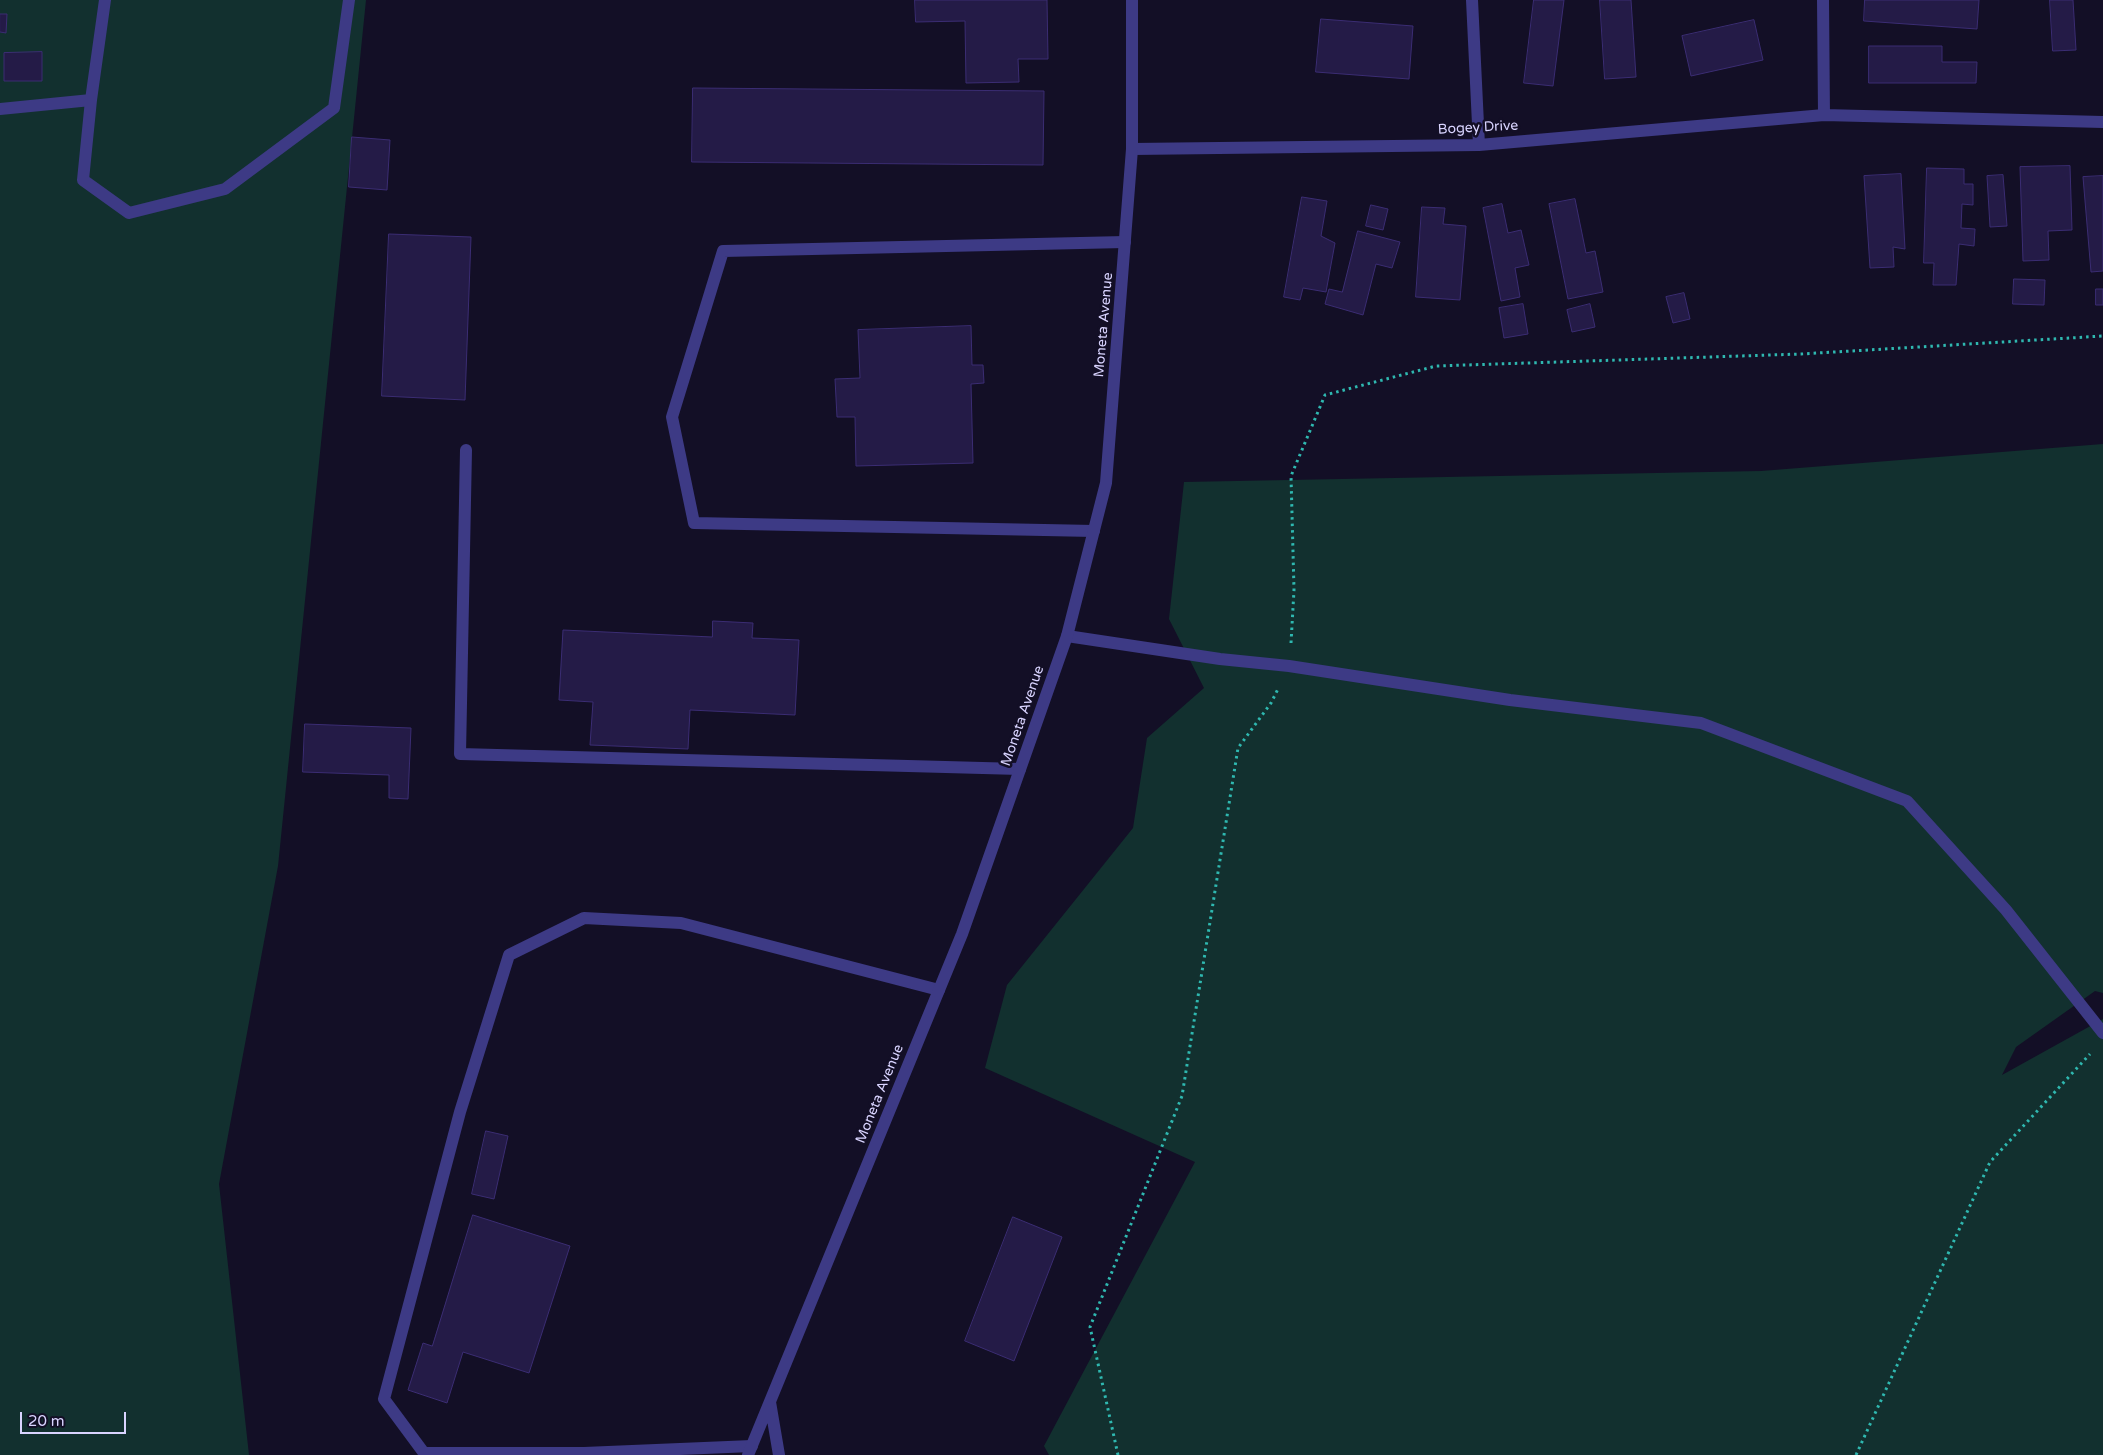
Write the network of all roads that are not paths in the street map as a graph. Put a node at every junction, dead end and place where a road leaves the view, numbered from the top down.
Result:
1 (105, 0) edge
2 (349, 0) edge
3 (1132, 0) edge
4 (1472, 0) edge
5 (1823, 0) edge
6 (91, 100) junction
7 (0, 109) edge
8 (1824, 115) junction
9 (2103, 122) edge
10 (1479, 145) junction
11 (1132, 150) junction
12 (1125, 242) junction
13 (466, 450) dead end
14 (1094, 531) junction
15 (1067, 636) junction
16 (1020, 769) junction
17 (939, 990) junction
18 (2103, 1033) edge
19 (770, 1402) junction
20 (750, 1450) edge
21 (779, 1455) edge

1 - 6 street
2 - 6 street
3 - 11 street, Moneta Avenue
4 - 10 street
5 - 8 street
6 - 7 street
8 - 9 street, Bogey Drive
8 - 10 street, Bogey Drive
10 - 11 street, Bogey Drive
11 - 12 street, Moneta Avenue
12 - 14 street, Moneta Avenue
12 - 14 street
13 - 16 street
14 - 15 street, Moneta Avenue
15 - 16 street, Moneta Avenue
15 - 18 street
16 - 17 street, Moneta Avenue
17 - 19 street, Moneta Avenue
17 - 20 street
19 - 20 street, Moneta Avenue
19 - 21 street

